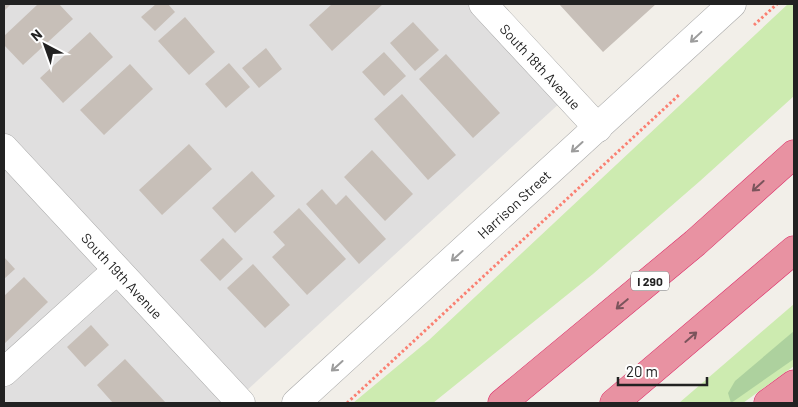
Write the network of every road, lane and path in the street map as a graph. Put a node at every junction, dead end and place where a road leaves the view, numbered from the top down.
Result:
1 (483, 4) edge
2 (732, 4) edge
3 (777, 4) edge
4 (748, 31) dead end
5 (682, 92) dead end
6 (598, 128) junction
7 (4, 148) edge
8 (794, 154) edge
9 (794, 250) edge
10 (116, 271) junction
11 (4, 372) edge
12 (794, 384) edge
13 (241, 403) edge
14 (296, 403) edge
15 (347, 403) edge
16 (502, 403) edge
17 (614, 403) edge
18 (768, 403) edge

1 - 6 street, South 18th Avenue
2 -> 6 street, Harrison Street
3 - 4 path
5 - 15 path
6 -> 14 street, Harrison Street
7 - 10 street, South 19th Avenue
8 -> 16 highway, I 290
17 -> 9 highway
10 - 11 street
10 - 13 street, South 19th Avenue
12 - 18 highway

